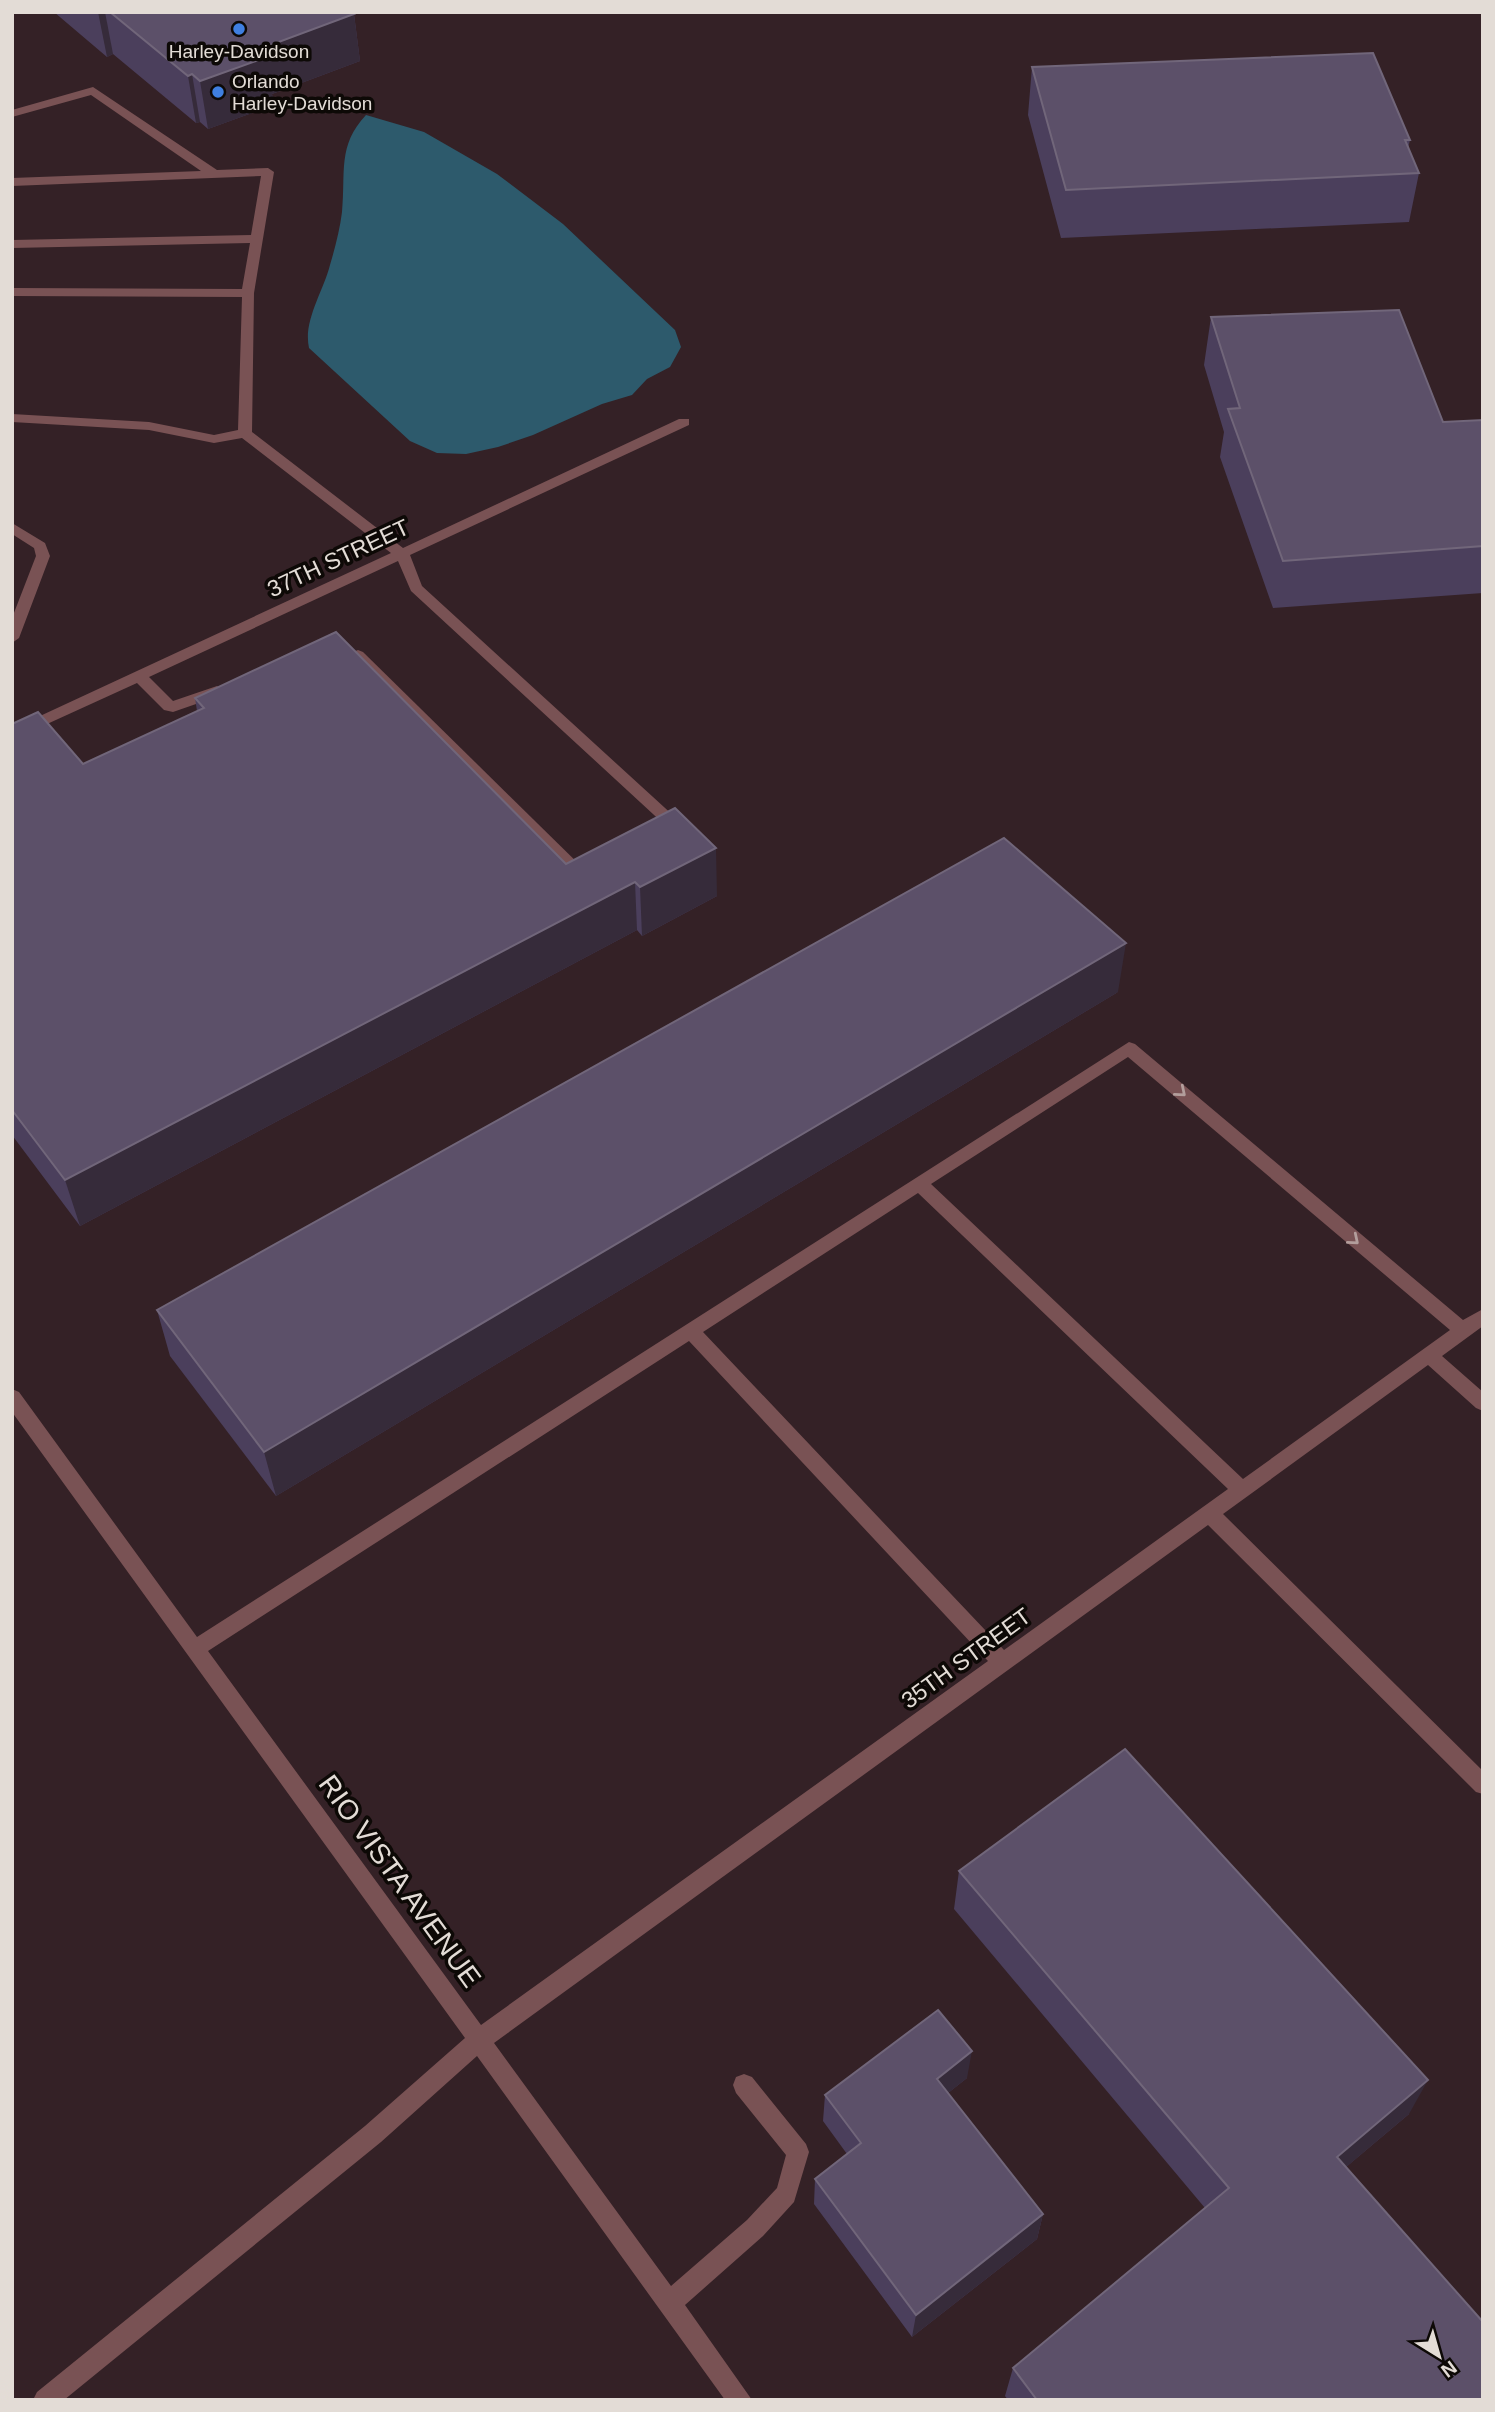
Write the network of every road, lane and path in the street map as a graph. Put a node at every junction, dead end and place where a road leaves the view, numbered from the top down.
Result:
1 (12, 114) edge
2 (214, 174) junction
3 (12, 182) edge
4 (257, 239) junction
5 (12, 244) edge
6 (12, 292) edge
7 (248, 293) junction
8 (12, 418) edge
9 (684, 422) dead end
10 (245, 433) junction
11 (12, 527) edge
12 (402, 554) junction
13 (12, 638) edge
14 (344, 641) edge
15 (139, 677) junction
16 (234, 683) edge
17 (12, 735) edge
18 (671, 822) edge
19 (587, 883) edge
20 (919, 1183) junction
21 (1483, 1316) edge
22 (690, 1330) junction
23 (1463, 1331) junction
24 (1429, 1355) junction
25 (12, 1397) edge
26 (1483, 1403) edge
27 (1241, 1490) junction
28 (1209, 1513) junction
29 (195, 1649) junction
30 (1002, 1662) junction
31 (1483, 1785) edge
32 (479, 2040) junction
33 (744, 2085) dead end
34 (670, 2303) junction
35 (45, 2400) edge
36 (740, 2400) edge

1 - 2 street
2 - 3 street
2 - 4 street
4 - 5 street
4 - 7 street
6 - 7 street
7 - 10 street
8 - 10 street
9 - 12 street, 37TH STREET
10 - 12 street
11 - 13 street
12 - 15 street, 37TH STREET
12 - 18 street
14 - 19 street
15 - 16 street
15 - 17 street, 37TH STREET
20 - 22 street
20 -> 23 street
20 - 27 street
21 - 23 street, 35TH STREET
22 - 29 street
22 - 30 street
23 - 24 street, 35TH STREET
24 - 26 street
24 - 27 street, 35TH STREET
25 - 29 street, RIO VISTA AVENUE
27 - 28 street, 35TH STREET
28 - 30 street, 35TH STREET
28 - 31 street
29 - 32 street, RIO VISTA AVENUE
30 - 32 street, 35TH STREET
32 - 34 street, RIO VISTA AVENUE
32 - 35 street, 35TH STREET
33 - 34 street
34 - 36 street, RIO VISTA AVENUE

